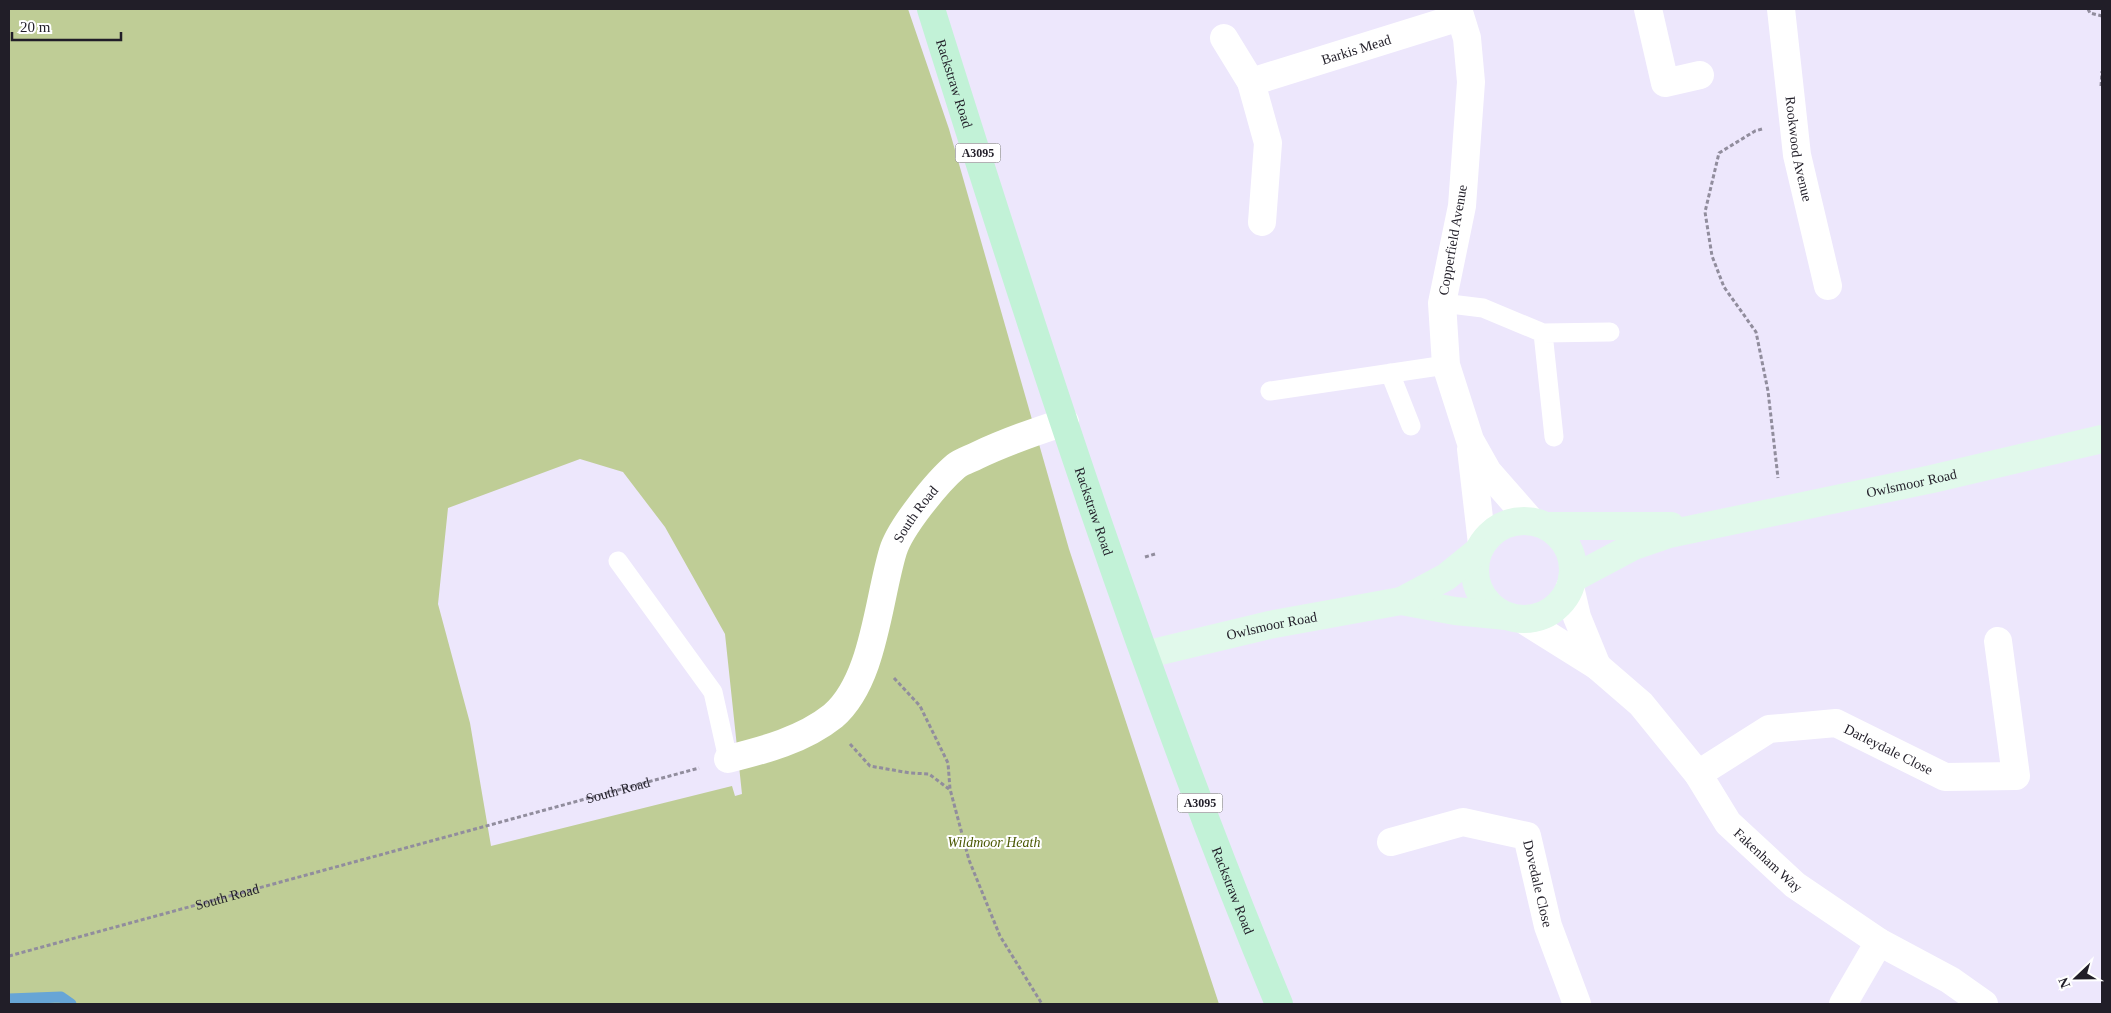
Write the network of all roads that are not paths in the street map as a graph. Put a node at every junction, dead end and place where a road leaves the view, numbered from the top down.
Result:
1 (931, 9) edge
2 (1648, 9) edge
3 (1781, 9) edge
4 (1459, 13) edge
5 (1224, 38) dead end
6 (1700, 76) dead end
7 (1251, 82) junction
8 (1262, 222) dead end
9 (1828, 286) dead end
10 (1442, 303) junction
11 (1610, 332) dead end
12 (1542, 333) junction
13 (1446, 365) junction
14 (1390, 373) junction
15 (1270, 391) dead end
16 (1064, 422) junction
17 (1412, 426) dead end
18 (1554, 437) dead end
19 (2102, 439) edge
20 (1470, 440) junction
21 (1539, 523) junction
22 (1720, 524) junction
23 (1480, 548) junction
24 (618, 561) dead end
25 (1571, 583) junction
26 (1401, 601) junction
27 (1514, 617) junction
28 (1998, 641) dead end
29 (1144, 655) junction
30 (1597, 666) junction
31 (728, 759) joint
32 (1698, 774) junction
33 (1391, 842) dead end
34 (1879, 942) junction
35 (1279, 1004) edge
36 (1577, 1004) edge
37 (1843, 1004) edge
38 (1984, 1004) edge

1 - 16 main road, Rackstraw Road / A3095
2 - 6 street
3 - 9 street, Rookwood Avenue
4 - 7 street, Barkis Mead
4 - 10 street, Copperfield Avenue
5 - 7 street
7 - 8 street
10 - 12 lane
10 - 13 street, Copperfield Avenue
11 - 12 lane
12 - 18 lane
13 - 14 lane
13 - 20 street, Copperfield Avenue
14 - 15 lane
14 - 17 lane
16 - 29 main road, Rackstraw Road / A3095
16 - 31 street, South Road
19 - 22 street, Owlsmoor Road
20 - 21 street, Copperfield Avenue
20 - 23 street, Copperfield Avenue
21 - 22 street, Owlsmoor Road
21 - 23 street
21 - 25 street
22 - 25 street, Owlsmoor Road
23 - 26 street, Owlsmoor Road
23 - 27 street
24 - 31 lane
25 - 27 street
25 - 30 street, Fakenham Way
26 - 27 street, Owlsmoor Road
26 - 29 street, Owlsmoor Road
27 - 30 street, Fakenham Way
28 - 32 street, Darleydale Close
29 - 35 main road, Rackstraw Road / A3095
30 - 32 street, Fakenham Way
32 - 34 street, Fakenham Way
33 - 36 street, Dovedale Close
34 - 37 street
34 - 38 street, Fakenham Way

